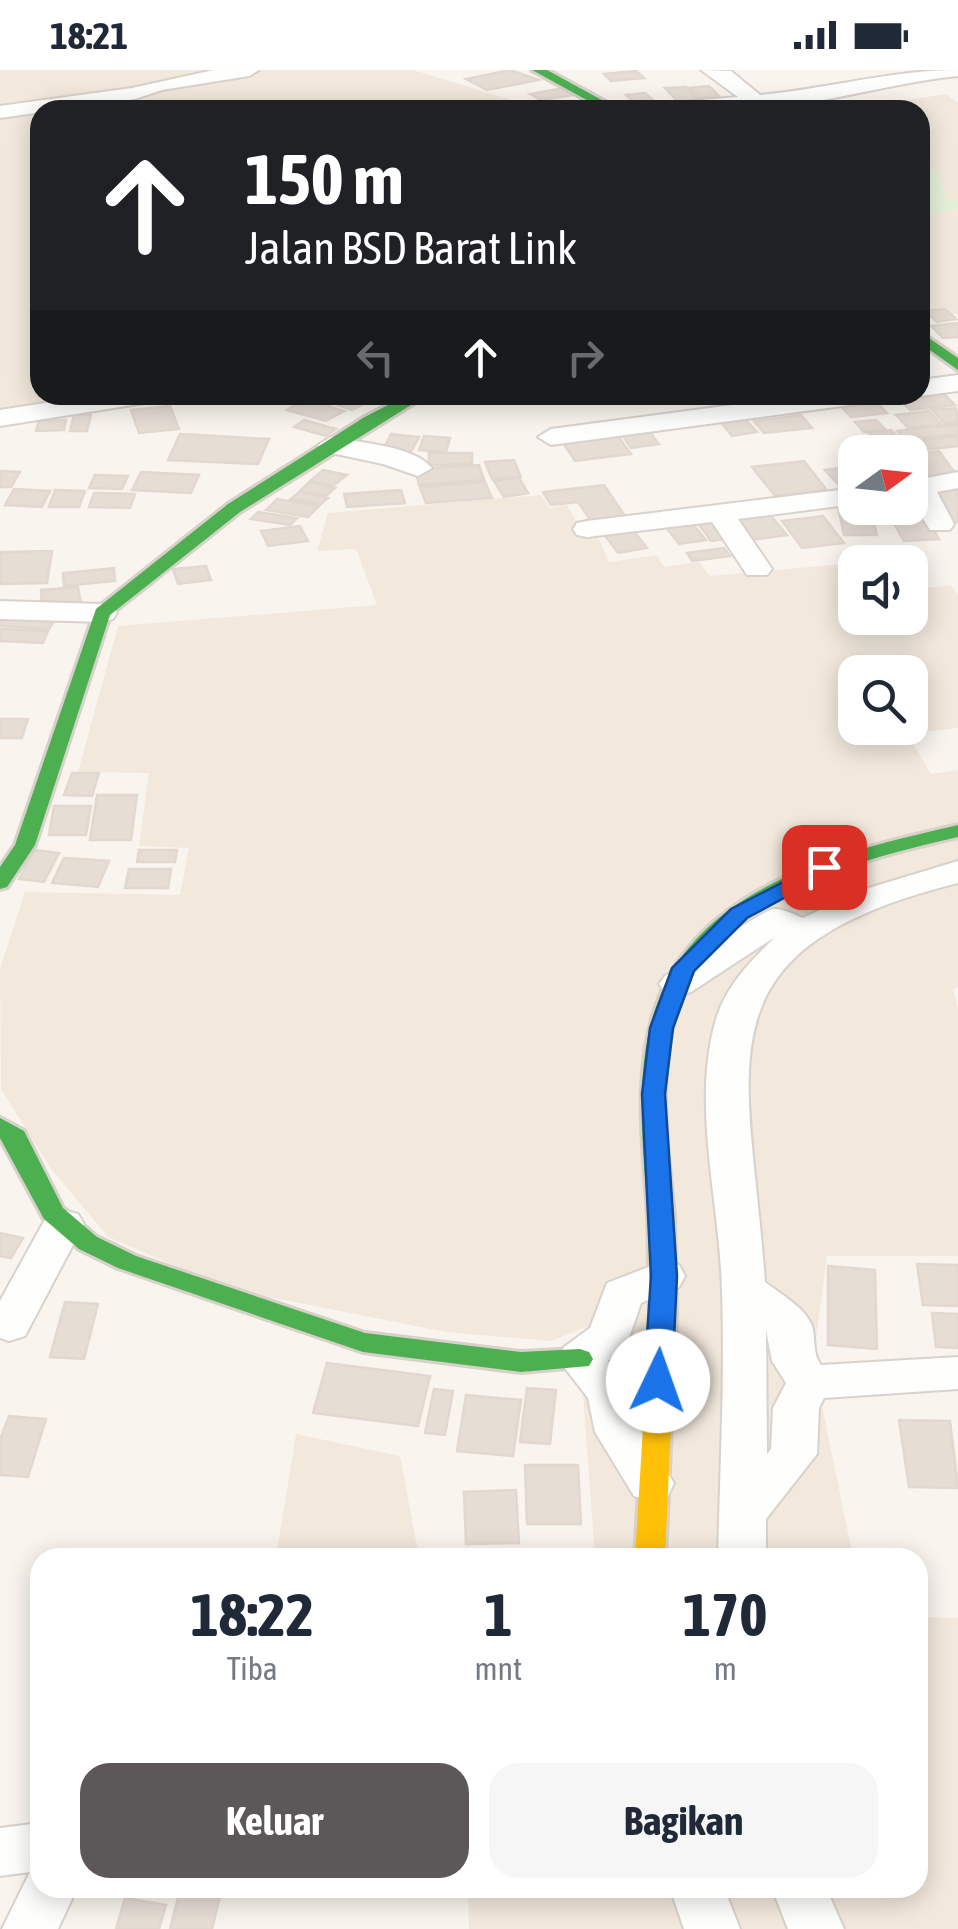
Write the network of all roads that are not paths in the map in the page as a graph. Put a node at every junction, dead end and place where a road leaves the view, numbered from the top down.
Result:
1 (250, 70) edge
2 (538, 70) edge
3 (711, 70) edge
4 (958, 70) edge
5 (90, 100) edge
6 (595, 100) edge
7 (755, 100) edge
8 (770, 100) edge
9 (30, 108) edge
10 (0, 112) edge
11 (930, 346) edge
12 (958, 364) edge
13 (958, 382) edge
14 (930, 386) edge
15 (82, 405) edge
16 (401, 405) edge
17 (790, 405) edge
18 (0, 418) edge
19 (551, 437) dead end
20 (331, 445) junction
21 (418, 468) dead end
22 (958, 480) edge
23 (928, 486) edge
24 (838, 498) edge
25 (928, 506) edge
26 (720, 513) junction
27 (940, 524) dead end
28 (587, 529) dead end
29 (757, 569) dead end
30 (0, 610) edge
31 (102, 613) junction
32 (958, 830) edge
33 (958, 872) edge
34 (0, 883) edge
35 (805, 934) junction
36 (678, 984) junction
37 (0, 1126) edge
38 (63, 1224) junction
39 (664, 1276) junction
40 (744, 1288) junction
41 (10, 1325) dead end
42 (580, 1359) junction
43 (958, 1373) edge
44 (809, 1382) junction
45 (652, 1485) junction
46 (742, 1536) edge
47 (650, 1548) edge
48 (30, 1848) edge
49 (0, 1852) edge
50 (45, 1898) edge
51 (701, 1898) edge
52 (804, 1898) edge
53 (30, 1929) edge
54 (712, 1929) edge
55 (816, 1929) edge

1 - 5 street
2 - 6 street
3 - 7 street
4 - 8 street
9 - 10 street
11 - 12 street
13 - 14 street
15 - 18 street
16 - 20 street
17 - 19 street
20 - 21 street
20 - 31 street
22 - 23 street
24 - 26 street
25 - 27 street
26 - 28 street
26 - 29 street
30 - 31 street
31 - 34 street
32 - 36 street
33 - 35 street
35 - 36 street
35 - 40 street
36 - 39 street
37 - 38 street
38 - 41 street
38 - 42 street
39 - 42 street
39 - 45 street
40 - 44 street
40 - 46 street
42 - 45 street
43 - 44 street
44 - 46 street
45 - 47 street
48 - 49 street
50 - 53 street
51 - 54 street
52 - 55 street

